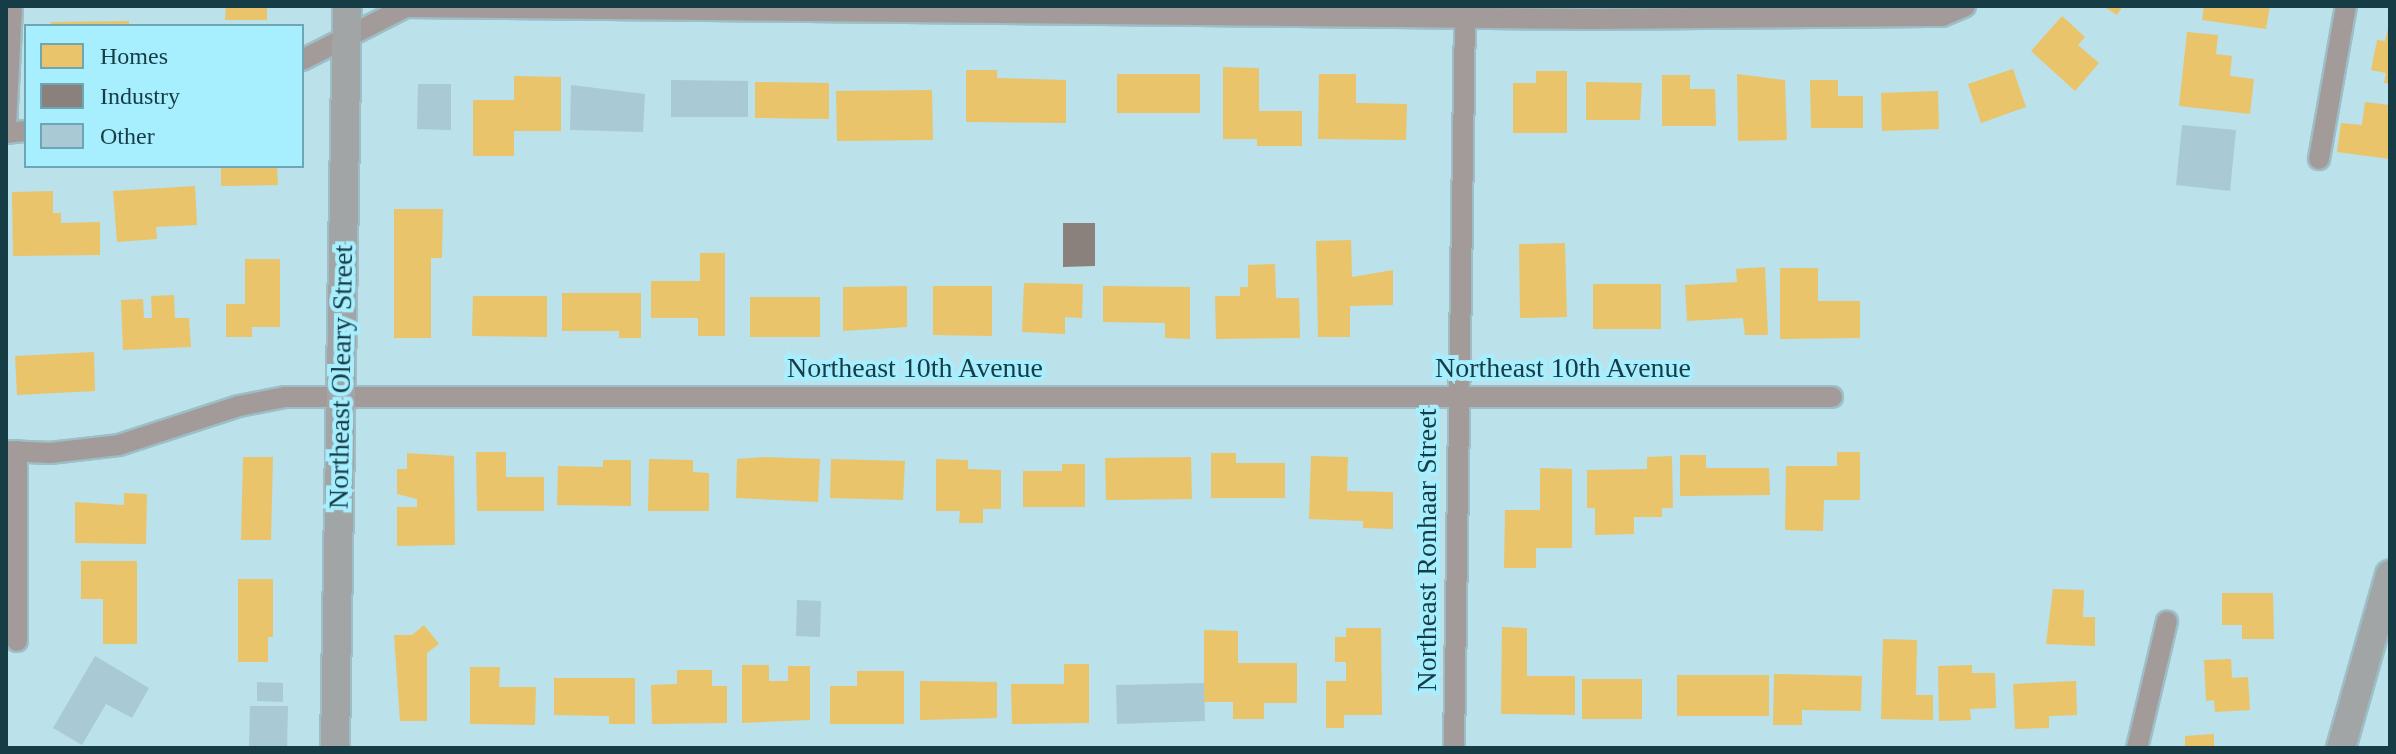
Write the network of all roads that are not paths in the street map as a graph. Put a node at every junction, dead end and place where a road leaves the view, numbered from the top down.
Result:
1 (12, 6) edge
2 (1965, 6) edge
3 (2346, 6) edge
4 (1590, 13) edge
5 (1465, 16) junction
6 (347, 20) edge
7 (304, 58) edge
8 (6, 126) edge
9 (2319, 159) dead end
10 (1455, 395) junction
11 (340, 397) junction
12 (1832, 397) dead end
13 (11, 451) edge
14 (2390, 575) edge
15 (2167, 621) dead end
16 (17, 641) dead end
17 (335, 748) edge
18 (1454, 748) edge
19 (2137, 748) edge
20 (2341, 748) edge

1 - 8 street
2 - 4 street
3 - 9 street
4 - 5 street
5 - 6 street
5 - 10 street, Northeast Ronhaar Street
6 - 7 street
6 - 11 street, Northeast Oleary Street
10 - 11 street, Northeast 10th Avenue
10 - 12 street, Northeast 10th Avenue
10 - 18 street, Northeast Ronhaar Street
11 - 13 street, Northeast 10th Avenue
11 - 17 street, Northeast Oleary Street
13 - 16 street
14 - 20 street
15 - 19 street

